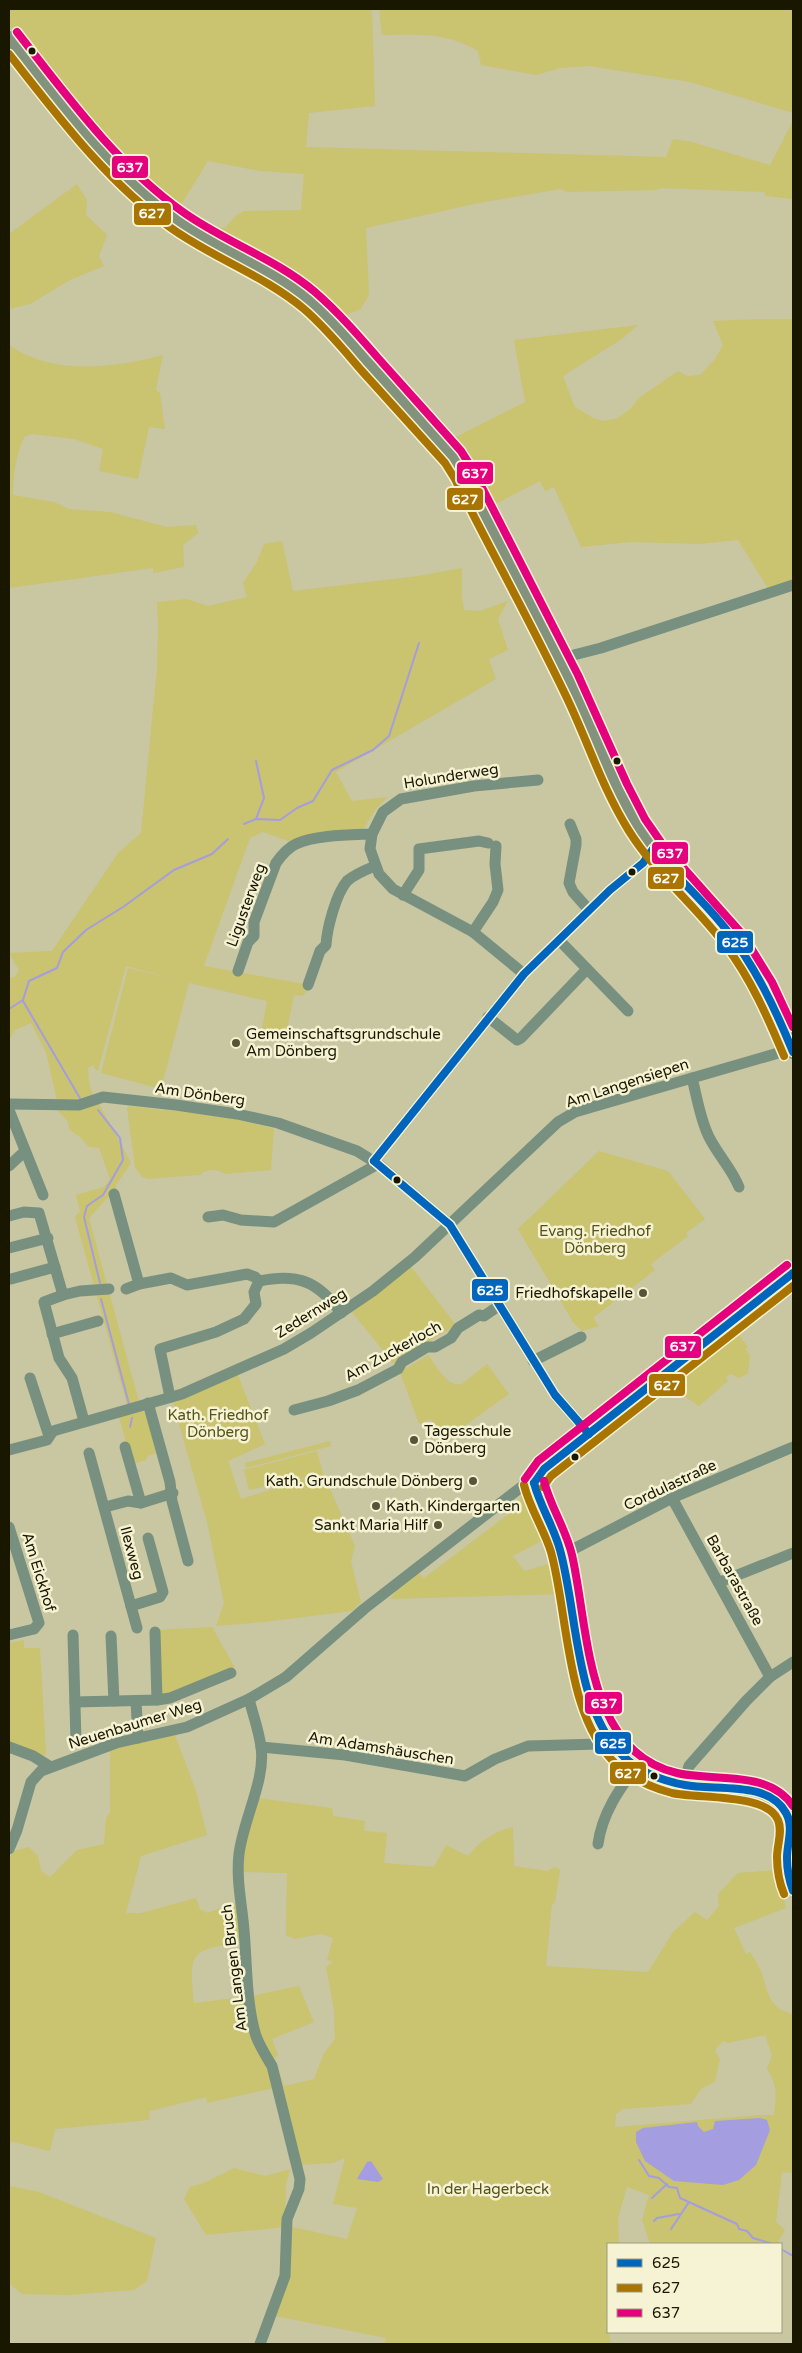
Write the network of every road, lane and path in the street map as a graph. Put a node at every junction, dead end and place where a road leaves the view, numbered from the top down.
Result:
1 (9, 38) edge
2 (793, 585) edge
3 (558, 659) junction
4 (538, 780) dead end
5 (570, 824) dead end
6 (372, 834) junction
7 (653, 849) junction
8 (375, 866) junction
9 (403, 895) junction
10 (589, 910) junction
11 (473, 932) junction
12 (559, 940) junction
13 (587, 968) junction
14 (238, 971) dead end
15 (524, 974) junction
16 (308, 985) dead end
17 (628, 1011) dead end
18 (488, 1016) junction
19 (792, 1050) edge
20 (692, 1078) junction
21 (9, 1104) edge
22 (9, 1110) edge
23 (24, 1151) junction
24 (376, 1163) junction
25 (9, 1166) edge
26 (739, 1187) dead end
27 (114, 1194) dead end
28 (42, 1195) dead end
29 (9, 1216) edge
30 (208, 1217) dead end
31 (450, 1225) junction
32 (48, 1238) junction
33 (9, 1248) edge
34 (55, 1267) junction
35 (793, 1273) edge
36 (11, 1279) dead end
37 (259, 1281) junction
38 (139, 1284) junction
39 (109, 1289) dead end
40 (126, 1289) dead end
41 (63, 1295) junction
42 (500, 1305) junction
43 (341, 1313) junction
44 (98, 1321) dead end
45 (52, 1334) junction
46 (581, 1337) dead end
47 (533, 1361) junction
48 (30, 1378) dead end
49 (170, 1397) junction
50 (148, 1403) junction
51 (294, 1410) dead end
52 (84, 1421) junction
53 (589, 1434) junction
54 (49, 1436) junction
55 (125, 1447) dead end
56 (793, 1447) edge
57 (9, 1450) edge
58 (89, 1453) dead end
59 (534, 1483) junction
60 (173, 1493) junction
61 (672, 1498) junction
62 (141, 1503) junction
63 (105, 1507) junction
64 (9, 1527) edge
65 (148, 1538) dead end
66 (793, 1552) edge
67 (562, 1555) junction
68 (188, 1561) dead end
69 (720, 1582) junction
70 (131, 1606) junction
71 (137, 1628) dead end
72 (155, 1632) dead end
73 (9, 1635) edge
74 (74, 1635) dead end
75 (111, 1636) dead end
76 (793, 1662) edge
77 (231, 1673) dead end
78 (770, 1677) junction
79 (249, 1699) junction
80 (157, 1700) junction
81 (136, 1701) junction
82 (75, 1702) junction
83 (114, 1702) junction
84 (138, 1738) junction
85 (76, 1740) dead end
86 (612, 1743) junction
87 (9, 1747) edge
88 (261, 1748) junction
89 (49, 1766) junction
90 (637, 1766) junction
91 (683, 1784) junction
92 (598, 1844) dead end
93 (9, 1848) edge
94 (793, 1891) edge
95 (260, 2344) edge

1 - 3 main road
2 - 3 street
3 - 7 main road
4 - 6 street, Holunderweg
5 - 10 street
6 - 8 street, Holunderweg
6 - 14 street, Ligusterweg
7 - 10 street
7 - 19 main road
8 - 9 street, Holunderweg
8 - 16 street
9 - 11 street, Holunderweg
9 - 11 street
10 - 12 street
11 - 15 street, Holunderweg
12 - 13 street
12 - 15 street
13 - 17 street
13 - 18 street
15 - 18 street
18 - 24 street
19 - 20 street, Am Langensiepen
20 - 26 street
20 - 31 street, Am Langensiepen
21 - 24 street, Am Dönberg
22 - 23 street
23 - 25 street
23 - 28 street
24 - 30 street
24 - 31 street, Am Dönberg
27 - 38 street
29 - 32 street
31 - 42 street, Am Dönberg
31 - 43 street, Zedernweg
32 - 33 street
32 - 34 street
34 - 36 street
34 - 41 street
35 - 53 street
37 - 38 street
37 - 43 street
37 - 49 street
38 - 40 street
39 - 41 street
41 - 45 street
42 - 47 street, Am Dönberg
42 - 51 street, Am Zuckerloch
43 - 49 street, Zedernweg
44 - 45 street
45 - 52 street
46 - 47 street
47 - 53 street, Am Dönberg
48 - 54 street
49 - 50 street, Zedernweg
50 - 52 street, Zedernweg
50 - 60 street
52 - 54 street, Zedernweg
53 - 59 street
54 - 57 street, Zedernweg
55 - 62 street
56 - 61 street, Cordulastraße
58 - 63 street, Ilexweg
59 - 67 street
59 - 79 street, Neuenbaumer Weg
60 - 62 street
60 - 68 street
61 - 67 street, Cordulastraße
61 - 69 street, Barbarastraße
62 - 63 street
63 - 70 street, Ilexweg
64 - 73 street, Am Eickhof
65 - 70 street, Ilexweg
66 - 69 street
67 - 86 street
69 - 78 street, Barbarastraße
70 - 71 street, Ilexweg
72 - 80 street
74 - 82 street
75 - 83 street
76 - 78 street
77 - 80 street
78 - 91 street
79 - 84 street, Neuenbaumer Weg
79 - 88 street, Am Langen Bruch
80 - 81 street
81 - 83 street
81 - 84 street
82 - 83 street
82 - 85 street
84 - 89 street, Neuenbaumer Weg
86 - 88 street, Am Adamshäuschen
86 - 90 street
87 - 89 street
88 - 95 street, Am Langen Bruch
89 - 93 street, Neuenbaumer Weg
90 - 91 street
90 - 92 street
91 - 94 street

